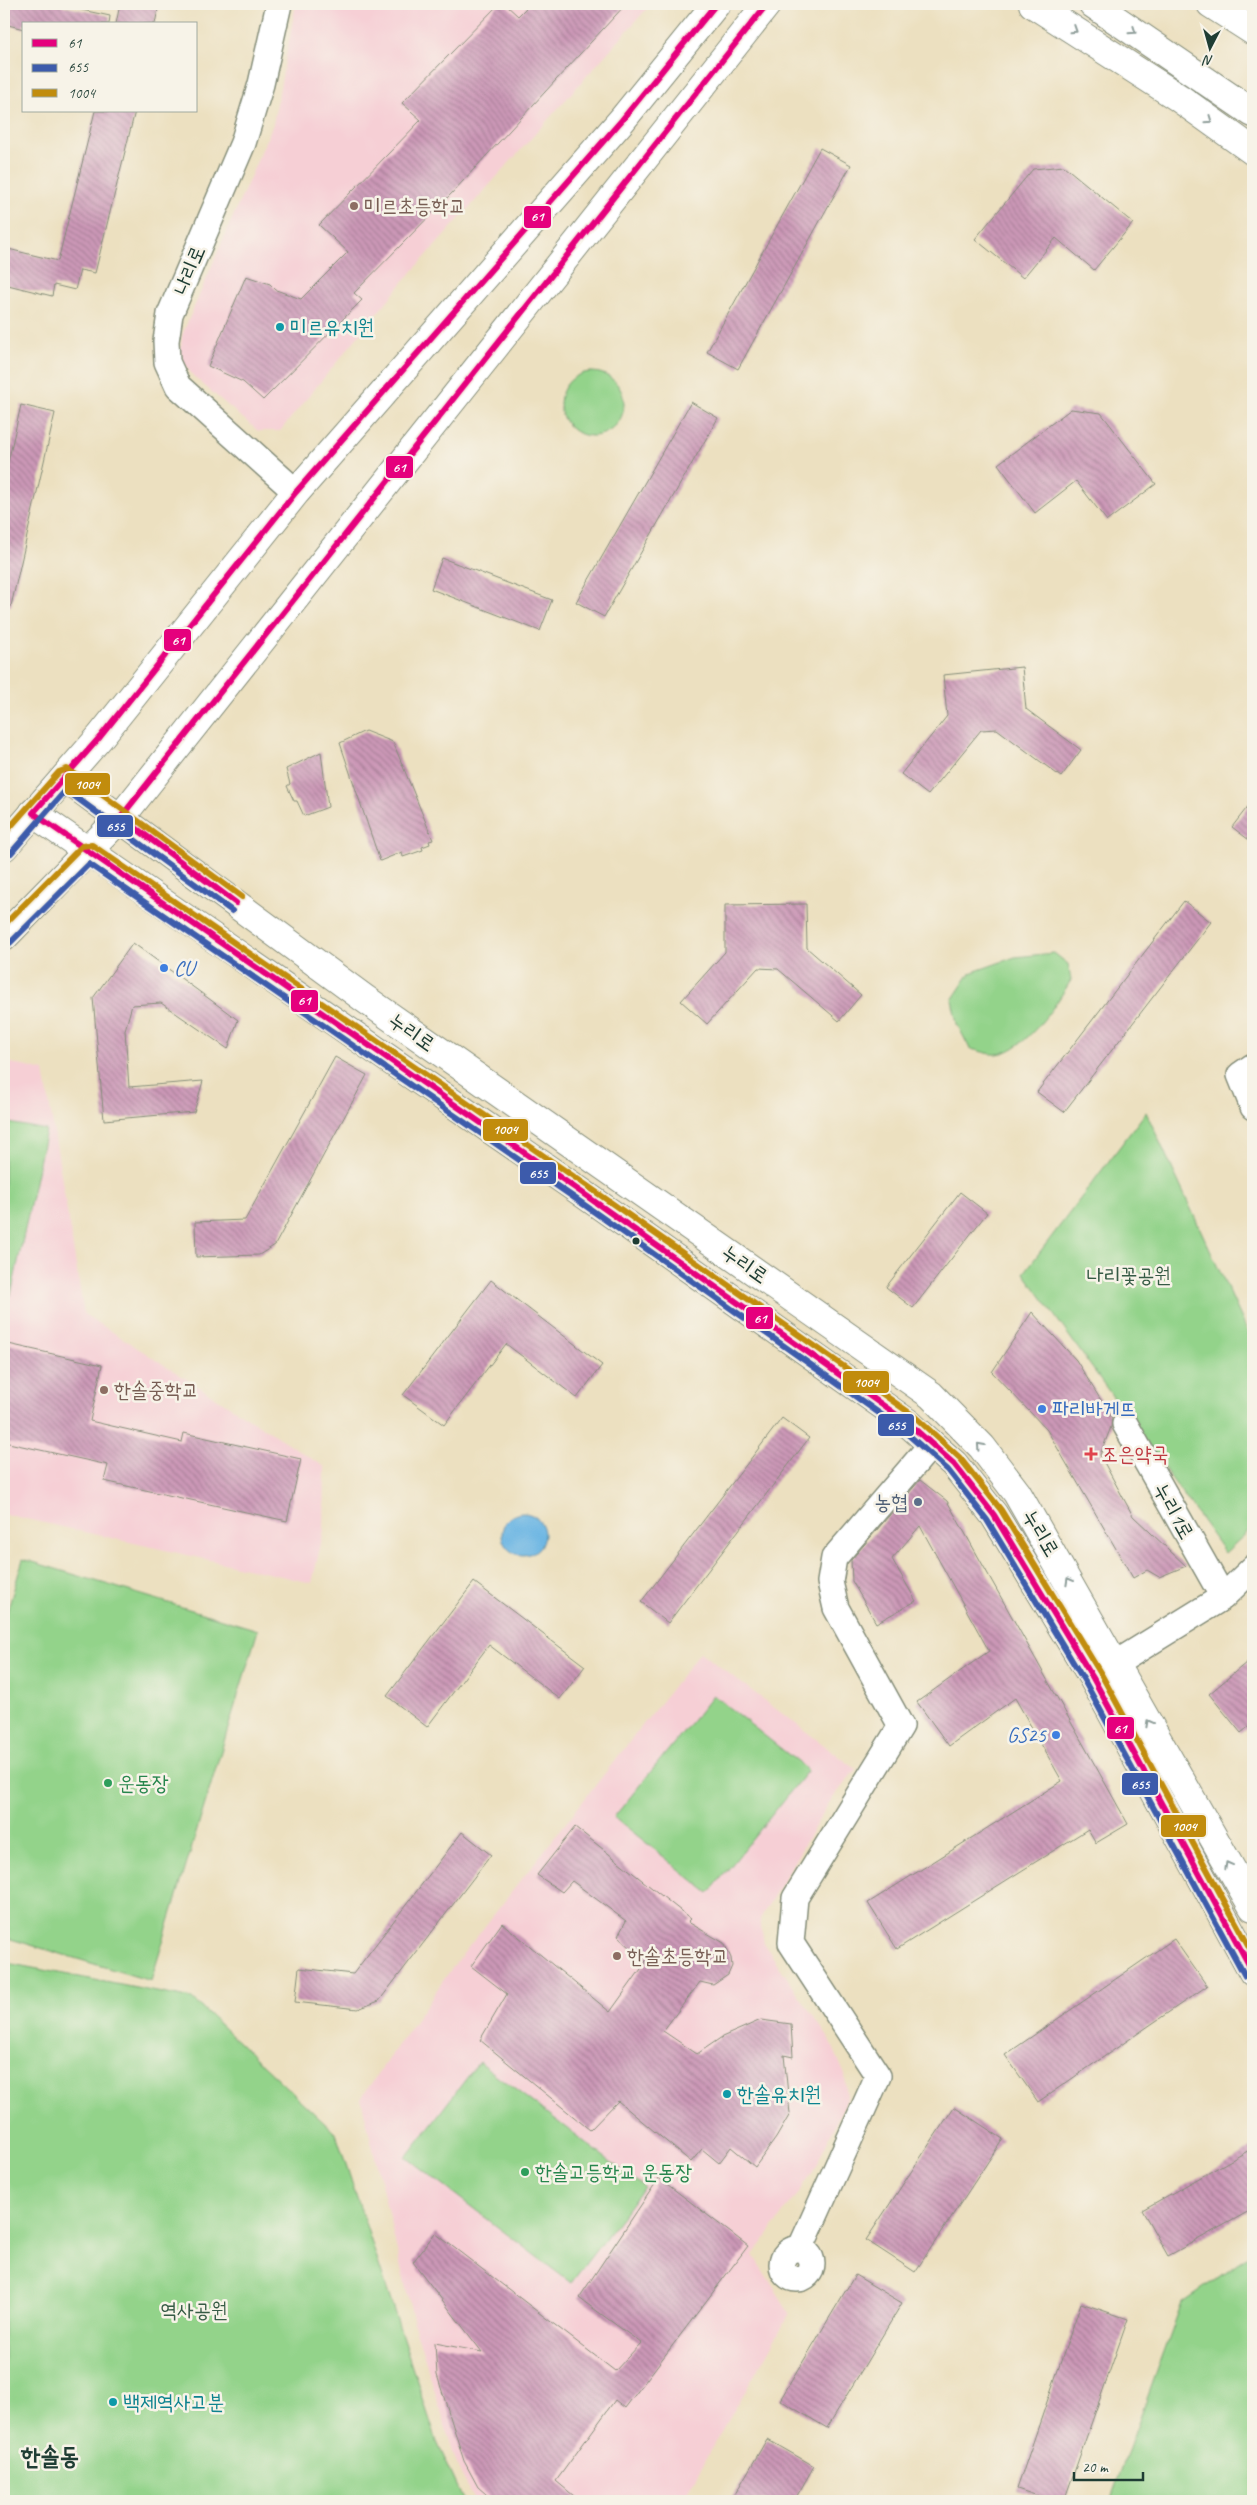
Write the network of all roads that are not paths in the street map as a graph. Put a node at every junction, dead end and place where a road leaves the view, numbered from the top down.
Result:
1 (279, 4) edge
2 (716, 4) edge
3 (766, 4) edge
4 (1033, 4) edge
5 (1092, 4) edge
6 (1211, 4) edge
7 (1253, 32) edge
8 (1253, 113) edge
9 (1253, 151) edge
10 (296, 492) junction
11 (65, 778) junction
12 (33, 813) junction
13 (121, 817) junction
14 (4, 847) edge
15 (88, 853) junction
16 (4, 937) edge
17 (1253, 1066) edge
18 (1253, 1107) edge
19 (1125, 1424) dead end
20 (932, 1444) junction
21 (1253, 1568) edge
22 (1223, 1597) junction
23 (1104, 1671) junction
24 (1253, 1906) edge
25 (1253, 1972) edge
26 (800, 2249) dead end

1 - 10 street, 나리로
2 - 10 main road
3 - 13 main road
4 -> 9 main road
5 -> 8 main road
6 - 7 main road
10 - 11 main road
11 - 12 main road
11 - 13 main road, 누리로
12 - 14 main road
12 - 15 main road, 누리로
13 - 15 main road
23 -> 13 main road, 누리로
15 - 16 main road
15 - 20 main road, 누리로
17 - 18 street
19 - 22 street, 누리1로
20 - 23 main road, 누리로
20 - 26 street
21 - 22 street
22 - 23 street
24 -> 23 main road, 누리로
23 - 25 main road, 누리로

